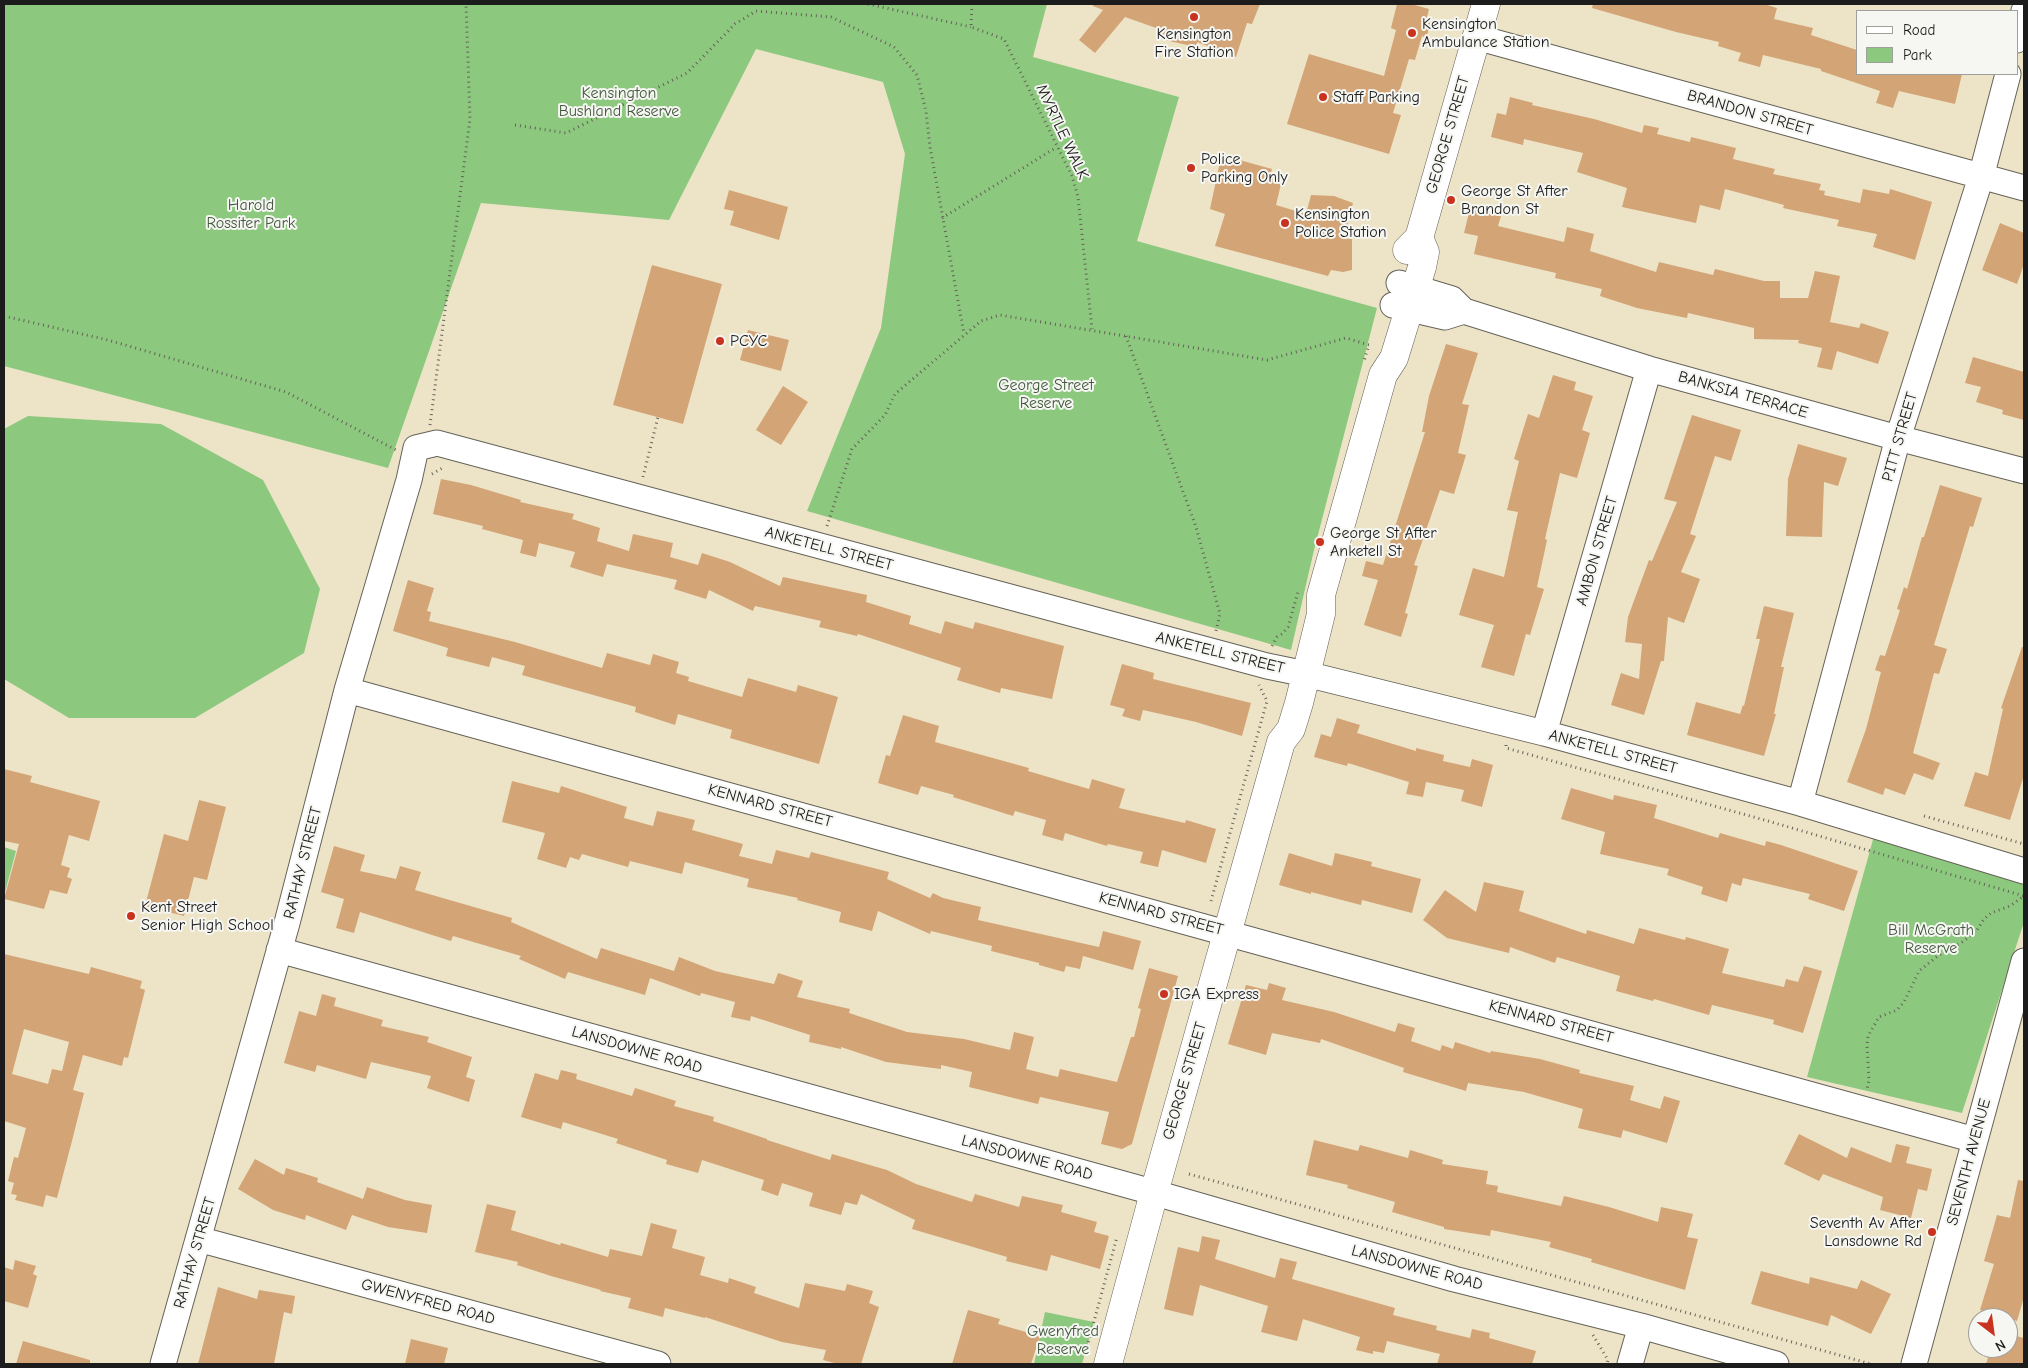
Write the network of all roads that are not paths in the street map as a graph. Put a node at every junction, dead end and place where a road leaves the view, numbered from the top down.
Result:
1 (1486, 4) edge
2 (2024, 11) edge
3 (2018, 36) edge
4 (1476, 37) junction
5 (2008, 75) edge
6 (1981, 177) junction
7 (2024, 188) edge
8 (1404, 296) junction
9 (1650, 369) junction
10 (1898, 438) junction
11 (422, 457) joint
12 (2024, 471) edge
13 (1299, 673) junction
14 (347, 690) junction
15 (1544, 733) junction
16 (1800, 803) junction
17 (2024, 871) edge
18 (1227, 932) junction
19 (279, 950) junction
20 (2024, 961) edge
21 (1974, 1140) junction
22 (1154, 1193) junction
23 (198, 1239) junction
24 (1641, 1326) junction
25 (164, 1364) edge
26 (658, 1364) edge
27 (1108, 1364) edge
28 (1630, 1364) edge
29 (1776, 1364) edge
30 (1914, 1364) edge

1 - 4 main road, GEORGE STREET
2 - 3 street
4 - 6 street, BRANDON STREET
4 - 8 main road, GEORGE STREET
5 - 6 street, PITT STREET
6 - 7 street, BRANDON STREET
6 - 10 street, PITT STREET
8 - 9 street, BANKSIA TERRACE
8 - 13 main road, GEORGE STREET
9 - 10 street, BANKSIA TERRACE
9 - 15 street, AMBON STREET
10 - 12 street, BANKSIA TERRACE
10 - 16 street, PITT STREET
11 - 13 street, ANKETELL STREET
11 - 14 street, RATHAY STREET
13 - 15 street, ANKETELL STREET
13 - 18 main road, GEORGE STREET
14 - 18 street, KENNARD STREET
14 - 19 street, RATHAY STREET
15 - 16 street, ANKETELL STREET
16 - 17 street, ANKETELL STREET
18 - 21 street, KENNARD STREET
18 - 22 main road, GEORGE STREET
19 - 22 street, LANSDOWNE ROAD
19 - 23 street, RATHAY STREET
20 - 21 street, SEVENTH AVENUE
21 - 30 street, SEVENTH AVENUE
22 - 24 street, LANSDOWNE ROAD
22 - 27 main road, GEORGE STREET
23 - 25 street, RATHAY STREET
23 - 26 street, GWENYFRED ROAD
24 - 28 street
24 - 29 street, LANSDOWNE ROAD

